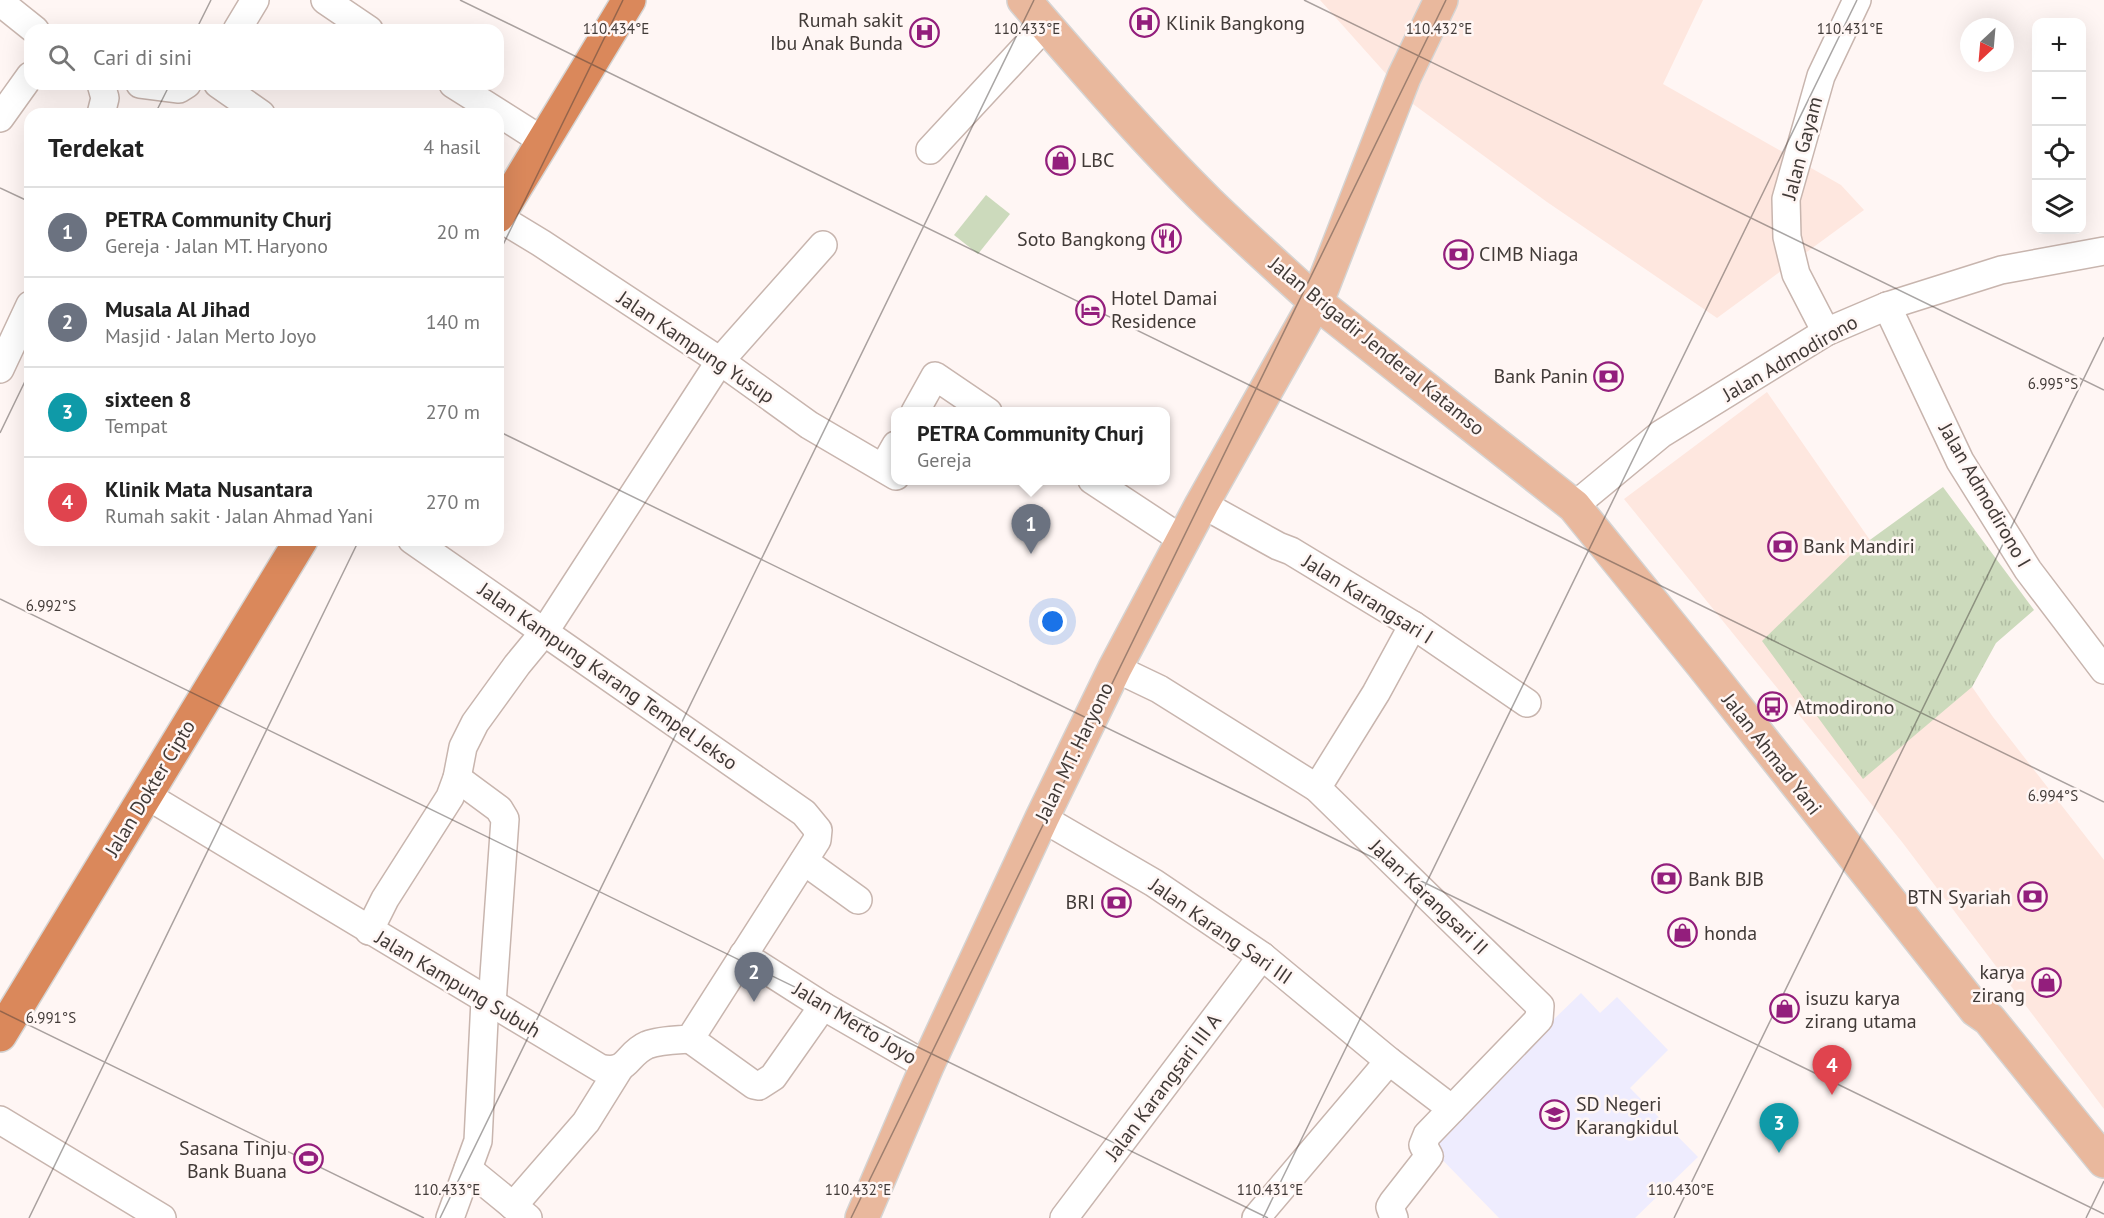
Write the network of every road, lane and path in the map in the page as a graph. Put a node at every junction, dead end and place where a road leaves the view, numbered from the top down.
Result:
1 (255, 0) edge
2 (325, 0) edge
3 (629, 0) edge
4 (1024, 0) edge
5 (1441, 0) edge
6 (1857, 0) edge
7 (0, 2) edge
8 (28, 24) edge
9 (241, 24) edge
10 (360, 24) edge
11 (1046, 25) junction
12 (24, 84) edge
13 (227, 90) edge
14 (462, 90) edge
15 (252, 108) edge
16 (491, 108) edge
17 (504, 116) edge
18 (0, 118) edge
19 (543, 141) junction
20 (930, 150) dead end
21 (504, 207) edge
22 (504, 221) edge
23 (824, 244) dead end
24 (2104, 251) edge
25 (1316, 302) junction
26 (1887, 306) junction
27 (24, 318) edge
28 (1826, 332) junction
29 (720, 362) junction
30 (0, 369) edge
31 (917, 407) edge
32 (982, 407) edge
33 (891, 463) edge
34 (1100, 485) edge
35 (1571, 502) junction
36 (1202, 504) junction
37 (1183, 540) junction
38 (297, 546) edge
39 (421, 546) edge
40 (1413, 624) junction
41 (545, 631) junction
42 (1115, 668) junction
43 (2104, 670) edge
44 (1527, 704) dead end
45 (457, 778) junction
46 (1317, 788) junction
47 (146, 795) junction
48 (1042, 818) junction
49 (804, 861) junction
50 (858, 900) dead end
51 (369, 931) junction
52 (743, 955) junction
53 (1262, 956) junction
54 (488, 1002) junction
55 (823, 1006) junction
56 (1976, 1010) junction
57 (0, 1035) edge
58 (690, 1039) junction
59 (1389, 1061) junction
60 (927, 1066) junction
61 (619, 1069) junction
62 (1452, 1109) junction
63 (0, 1120) edge
64 (2104, 1161) edge
65 (468, 1169) junction
66 (2104, 1184) edge
67 (521, 1212) edge
68 (162, 1218) edge
69 (450, 1218) edge
70 (862, 1218) edge
71 (1064, 1218) edge
72 (1256, 1218) edge
73 (1394, 1218) edge

1 - 9 street
2 - 10 street
3 - 19 highway
4 - 11 main road, Jalan Brigadir Jenderal Katamso
5 - 25 main road, Jalan MT. Haryono
6 - 28 street, Jalan Gayam
7 - 8 street
11 - 20 street
11 - 25 main road, Jalan Brigadir Jenderal Katamso
12 - 18 street
13 - 15 street
14 - 16 street
17 - 19 street
19 - 21 highway
22 - 29 street, Jalan Kampung Yusup
23 - 29 street
24 - 26 street, Jalan Admodirono
25 - 35 main road, Jalan Brigadir Jenderal Katamso
25 - 36 main road, Jalan MT. Haryono
26 - 28 street, Jalan Admodirono
26 - 43 street, Jalan Admodirono I
27 - 30 street
28 - 35 street, Jalan Admodirono
29 - 33 street, Jalan Kampung Yusup
29 - 41 street
31 - 32 street
34 - 37 street
35 - 56 main road, Jalan Ahmad Yani
36 - 37 main road, Jalan MT. Haryono
36 - 40 street, Jalan Karangsari I
37 - 42 main road, Jalan MT. Haryono
38 - 47 highway, Jalan Dokter Cipto
39 - 41 street, Jalan Kampung Karang Tempel Jekso
40 - 44 street, Jalan Karangsari I
40 - 46 street
41 - 45 street
41 - 49 street, Jalan Kampung Karang Tempel Jekso
42 - 46 street, Jalan Karangsari II
42 - 48 main road, Jalan MT. Haryono
45 - 51 street
45 - 54 street
46 - 62 street, Jalan Karangsari II
47 - 51 street, Jalan Kampung Subuh
47 - 57 highway, Jalan Dokter Cipto
48 - 53 street, Jalan Karang Sari III
48 - 60 main road, Jalan MT. Haryono
49 - 50 street
49 - 52 street
51 - 54 street, Jalan Kampung Subuh
52 - 55 street, Jalan Merto Joyo
52 - 58 street
53 - 59 street, Jalan Karang Sari III
53 - 71 street, Jalan Karangsari III A
54 - 61 street, Jalan Kampung Subuh
54 - 65 street
55 - 58 street
55 - 60 street, Jalan Merto Joyo
56 - 64 main road, Jalan Ahmad Yani
56 - 66 main road, Jalan Ahmad Yani
58 - 61 street
59 - 62 street, Jalan Karang Sari III
59 - 72 street
60 - 70 main road, Jalan MT. Haryono
61 - 67 street
62 - 73 street
63 - 68 street
65 - 67 street
65 - 69 street

